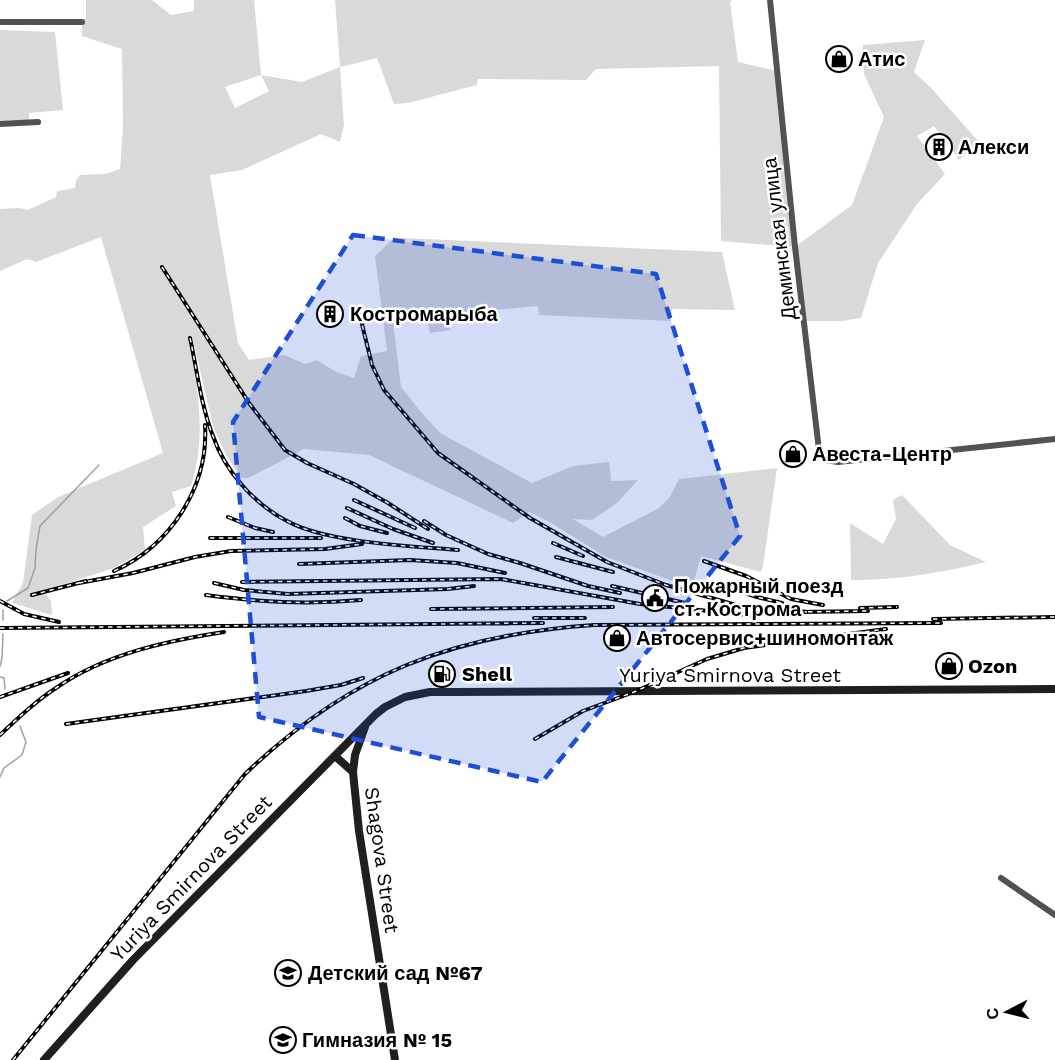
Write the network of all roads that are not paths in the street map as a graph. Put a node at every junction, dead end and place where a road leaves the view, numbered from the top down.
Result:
1 (770, 0) edge
2 (0, 22) edge
3 (82, 22) dead end
4 (38, 122) dead end
5 (0, 124) edge
6 (1055, 439) edge
7 (1055, 689) edge
8 (367, 724) junction
9 (335, 756) junction
10 (353, 772) junction
11 (1001, 878) dead end
12 (1055, 915) edge
13 (44, 1060) edge
14 (395, 1060) edge

1 - 6 street, Деминская улица
2 - 3 street
4 - 5 street
7 - 8 main road, Yuriya Smirnova Street
8 - 9 main road, Yuriya Smirnova Street
8 - 10 main road, Shagova Street
9 - 10 main road
9 - 13 main road, Yuriya Smirnova Street
10 - 14 main road, Shagova Street
11 - 12 street

